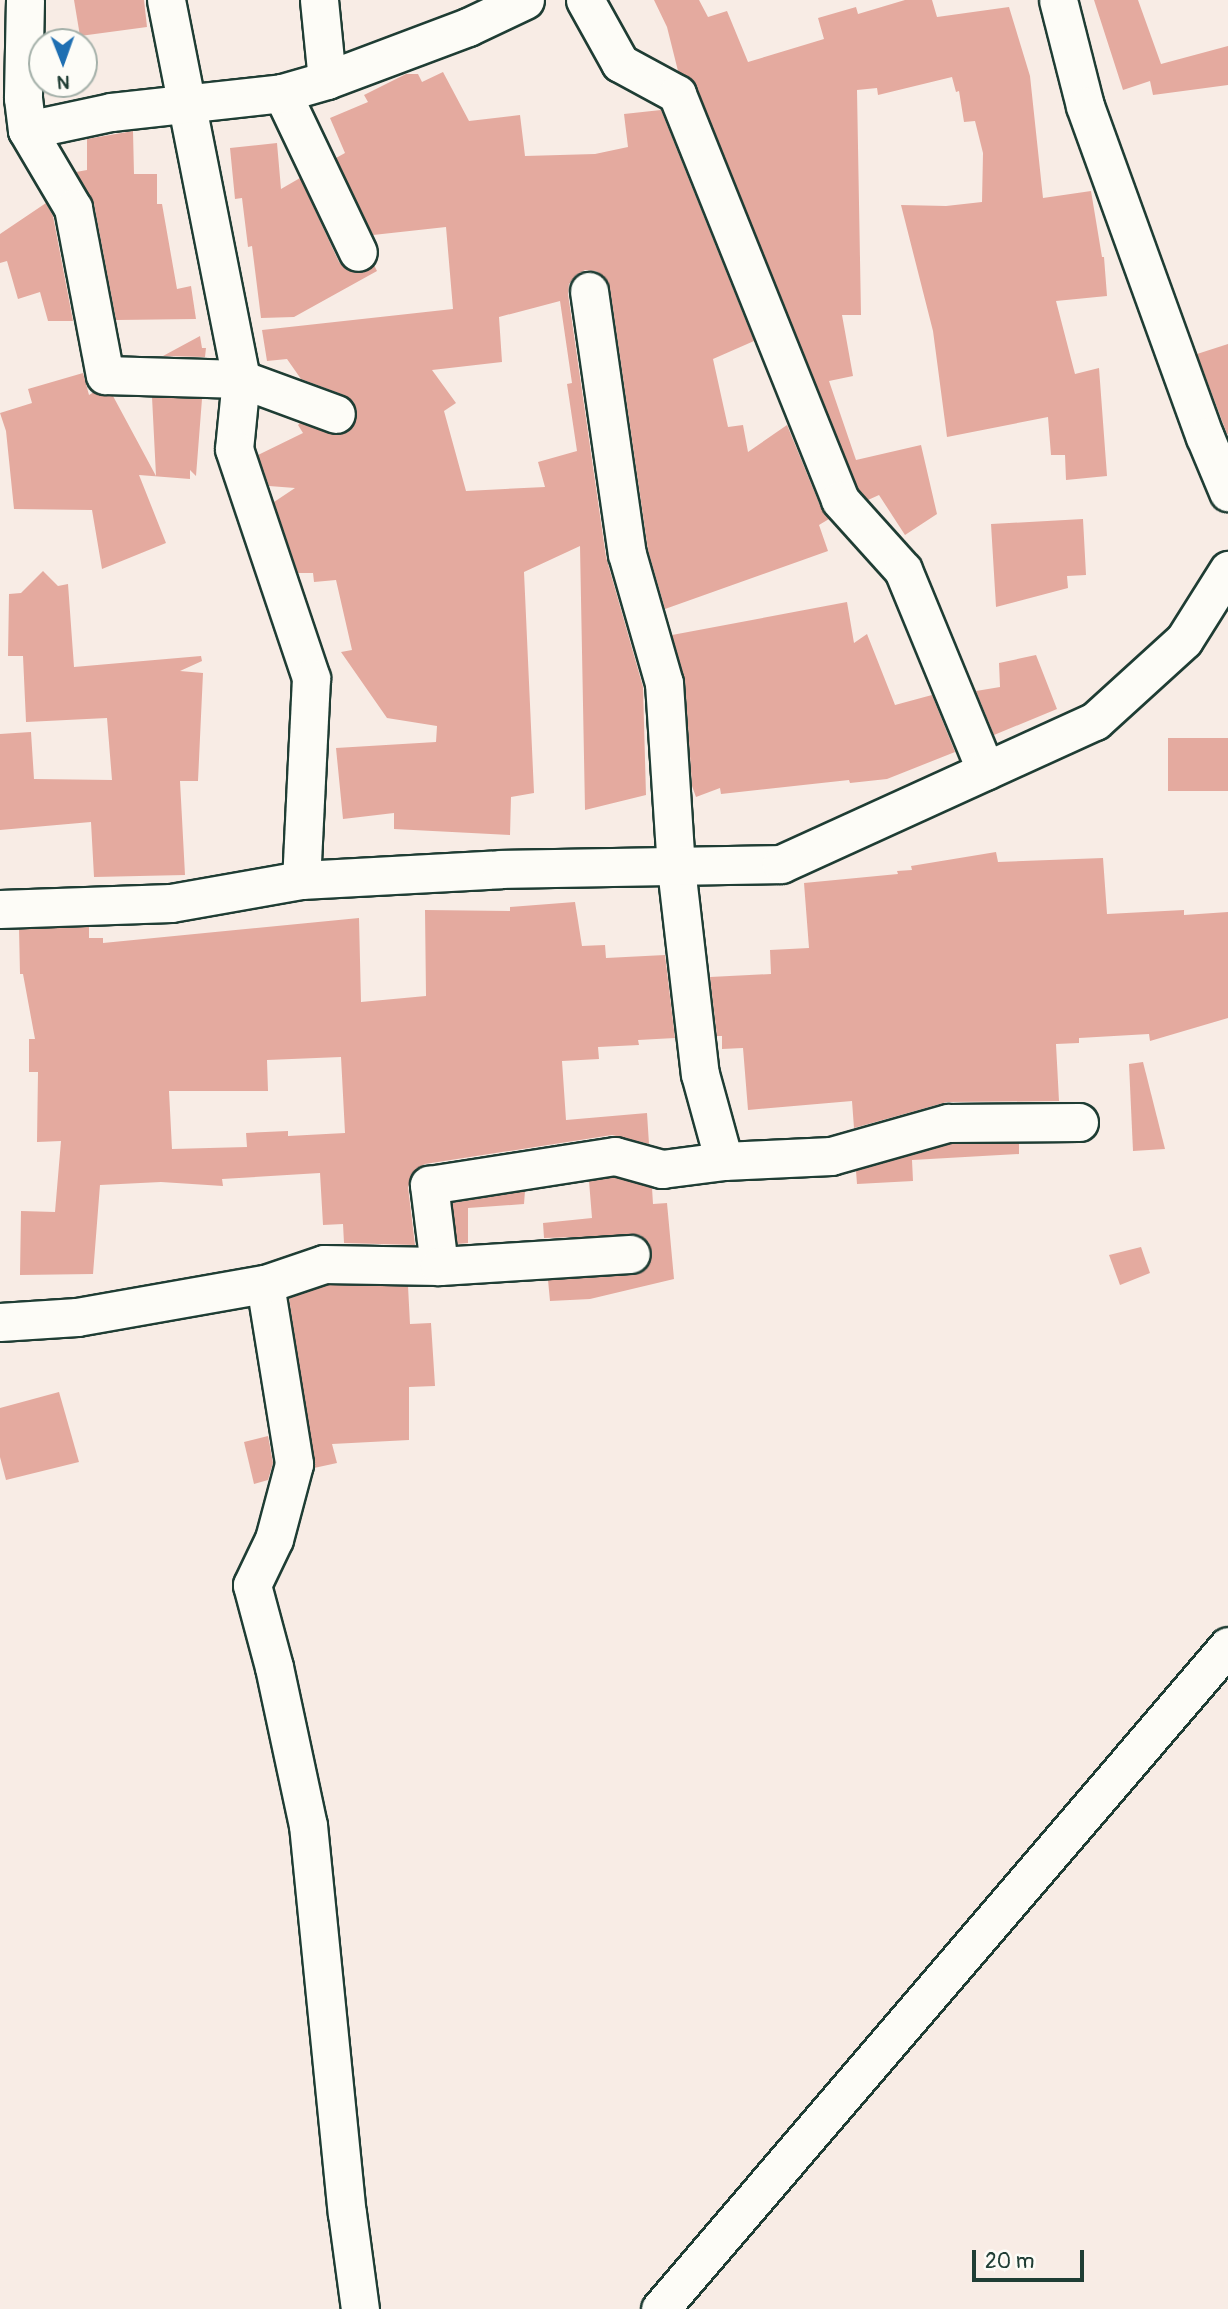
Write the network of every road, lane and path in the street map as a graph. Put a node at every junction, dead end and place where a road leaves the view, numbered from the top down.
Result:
1 (25, 0) edge
2 (166, 0) edge
3 (319, 0) edge
4 (525, 0) edge
5 (585, 0) edge
6 (1058, 0) edge
7 (327, 80) junction
8 (282, 93) junction
9 (188, 105) junction
10 (27, 130) junction
11 (358, 252) dead end
12 (589, 291) dead end
13 (241, 379) junction
14 (336, 414) dead end
15 (1228, 492) edge
16 (1228, 570) edge
17 (986, 771) junction
18 (676, 868) junction
19 (301, 880) junction
20 (0, 909) edge
21 (1079, 1122) dead end
22 (724, 1161) junction
23 (631, 1254) dead end
24 (439, 1266) junction
25 (265, 1284) junction
26 (0, 1322) edge
27 (1228, 1646) edge
28 (360, 2309) edge
29 (660, 2309) edge

1 - 10 street
2 - 9 street
3 - 7 street
4 - 7 street
5 - 17 street
6 - 15 street
7 - 8 street
8 - 9 street
8 - 11 street
9 - 10 street
9 - 13 street
10 - 13 street
12 - 18 street
13 - 14 street
13 - 19 street
16 - 17 street
17 - 18 street
18 - 19 street
18 - 22 street
19 - 20 street
21 - 22 street
22 - 24 street
23 - 24 street
24 - 25 street
25 - 26 street
25 - 28 street
27 - 29 street

